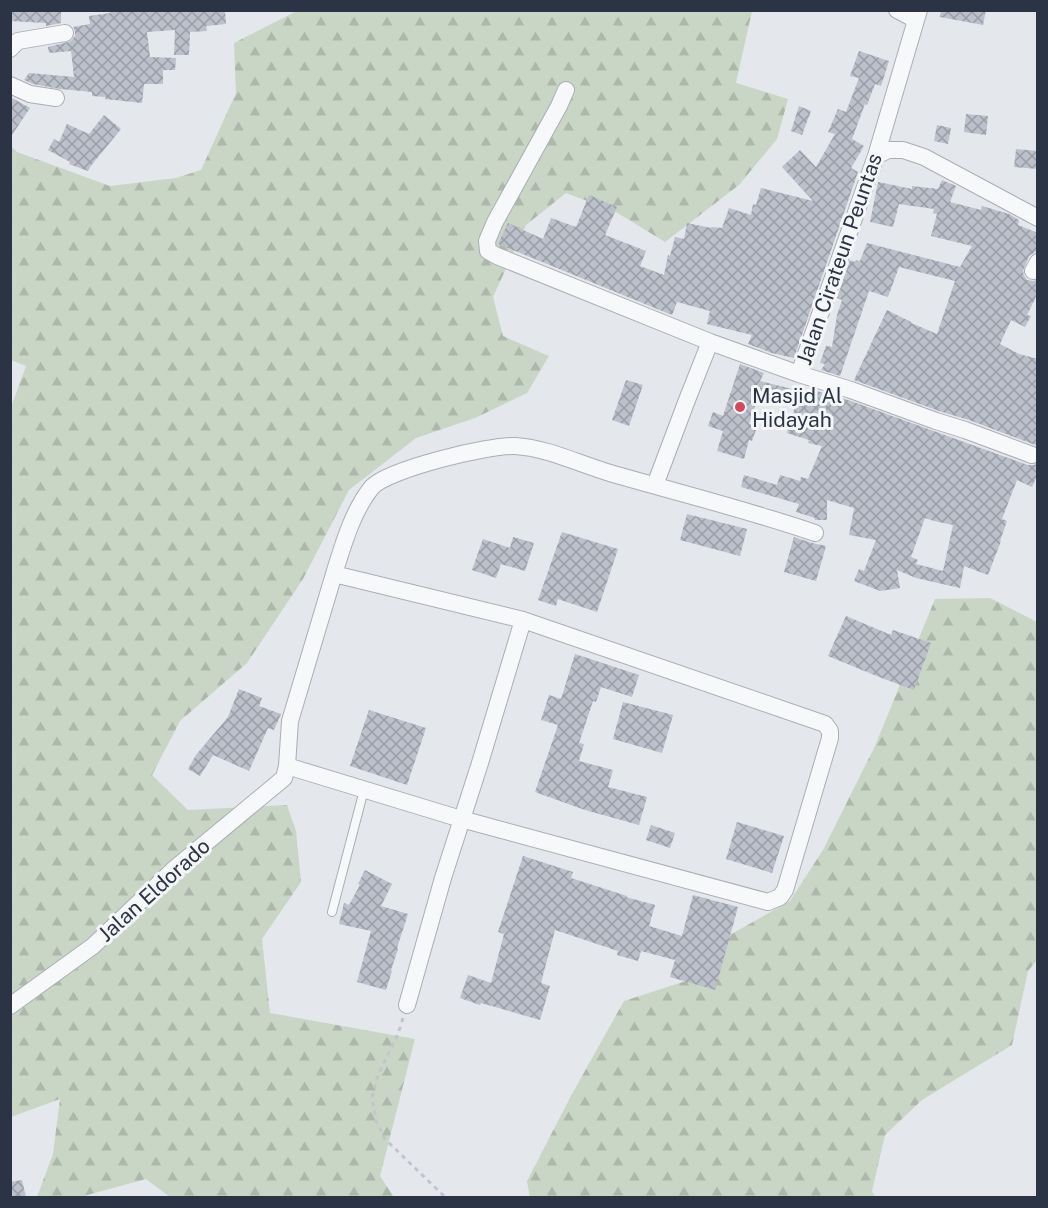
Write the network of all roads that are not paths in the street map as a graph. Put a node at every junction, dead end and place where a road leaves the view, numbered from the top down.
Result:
1 (897, 10) edge
2 (917, 15) edge
3 (65, 33) dead end
4 (10, 49) edge
5 (10, 85) edge
6 (566, 90) dead end
7 (56, 98) dead end
8 (876, 156) junction
9 (1038, 218) edge
10 (710, 342) junction
11 (799, 374) junction
12 (1032, 455) dead end
13 (656, 485) junction
14 (815, 533) dead end
15 (334, 573) junction
16 (523, 620) junction
17 (287, 766) junction
18 (364, 790) junction
19 (461, 819) junction
20 (332, 912) dead end
21 (407, 1005) road end
22 (10, 1006) edge

1 - 2 street
2 - 8 street, Jalan Cirateun Peuntas
3 - 4 street
5 - 7 street
6 - 10 street
8 - 9 street
8 - 11 street, Jalan Cirateun Peuntas
10 - 11 street
10 - 13 street
11 - 12 street, Jalan Cirateun Peuntas
13 - 14 street
13 - 15 street
15 - 16 street
15 - 17 street
16 - 19 street
16 - 19 street
17 - 18 street
17 - 22 street, Jalan Eldorado
18 - 19 street
18 - 20 lane
19 - 21 street

